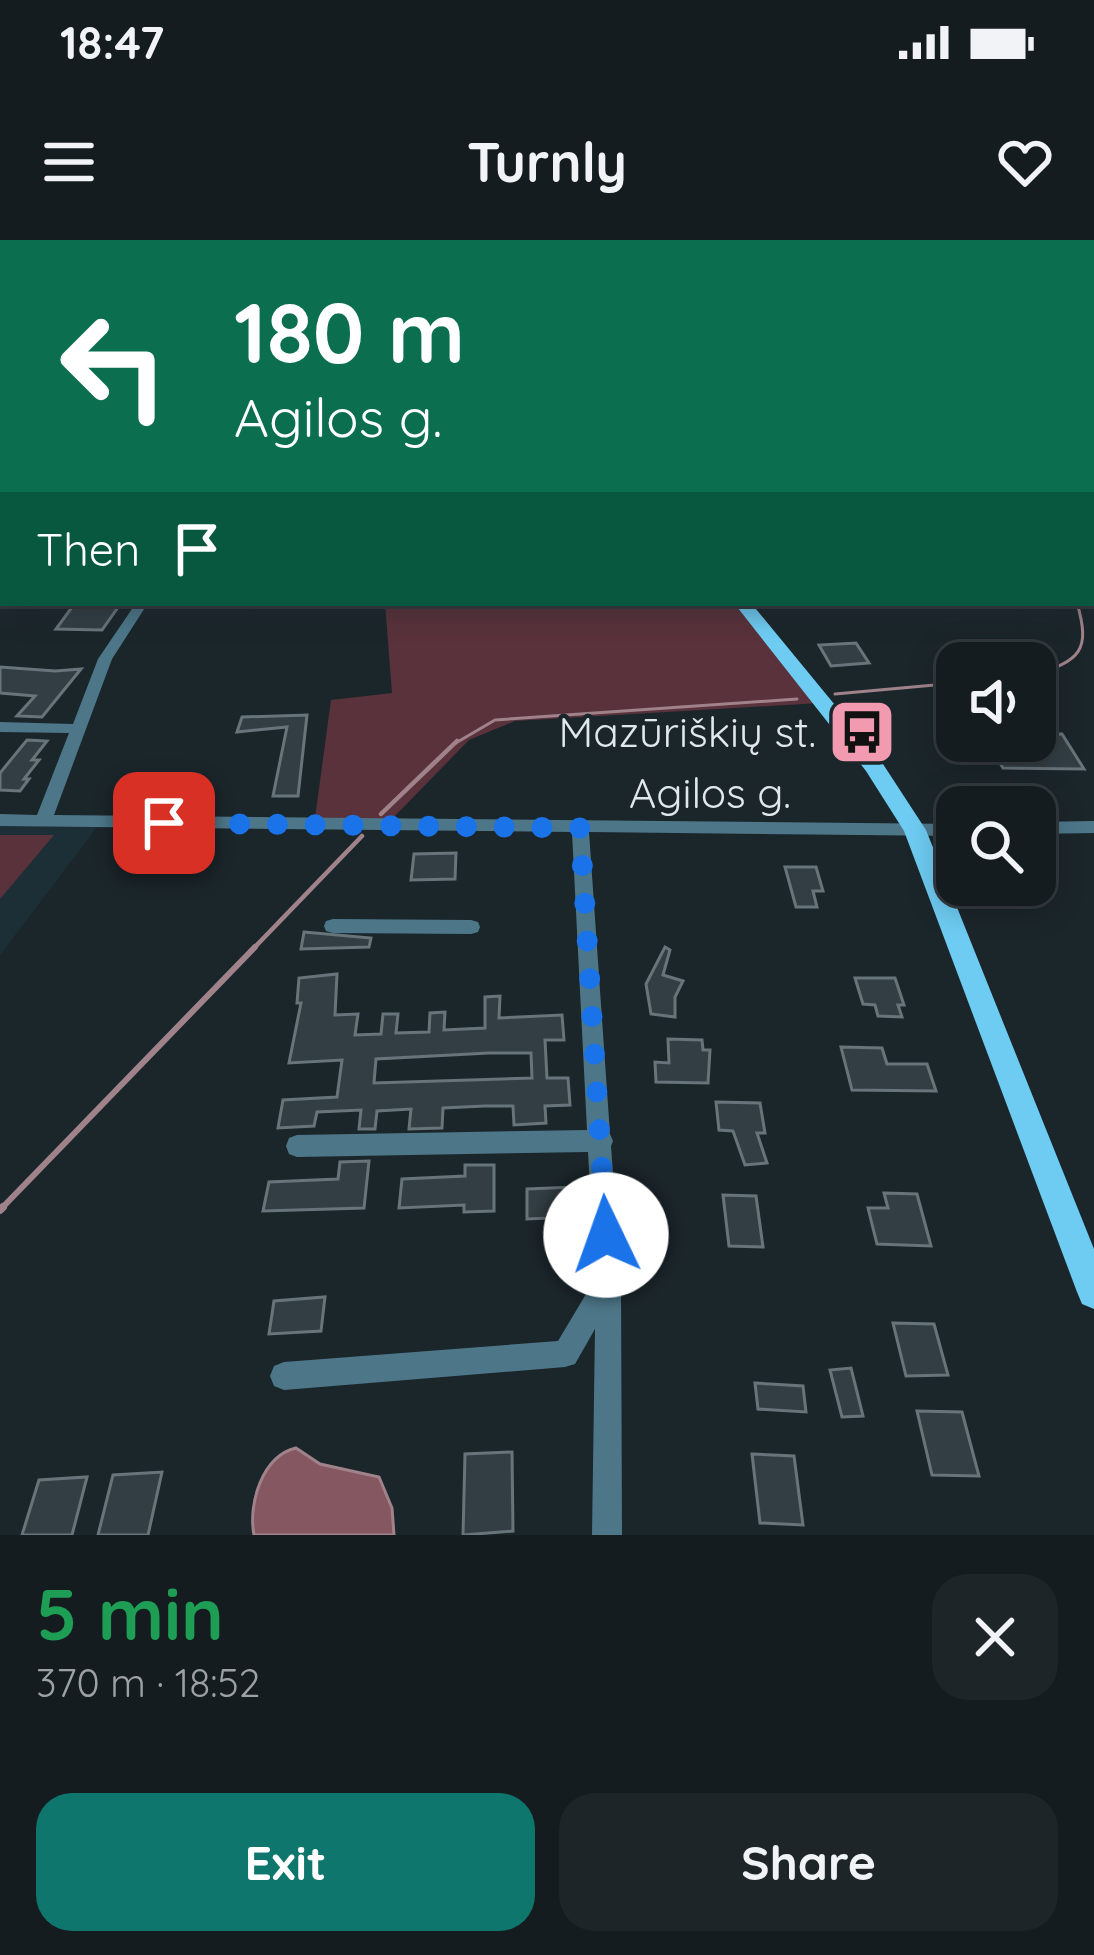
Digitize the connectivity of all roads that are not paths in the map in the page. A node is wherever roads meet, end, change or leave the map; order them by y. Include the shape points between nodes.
1 (140, 606) edge
2 (744, 606) edge
3 (0, 727) edge
4 (77, 729) junction
5 (0, 820) edge
6 (44, 821) junction
7 (1094, 827) edge
8 (580, 828) junction
9 (1056, 828) edge
10 (915, 830) junction
11 (936, 830) edge
12 (333, 926) dead end
13 (471, 927) dead end
14 (602, 1141) junction
15 (297, 1146) dead end
16 (608, 1282) junction
17 (1094, 1292) edge
18 (284, 1376) dead end
19 (608, 1535) edge

1 - 4 street via 105,659
2 - 10 main road via 874,766
3 - 4 street
4 - 6 street
5 - 6 street, Agilos g.
6 - 8 street, Agilos g.
7 - 9 street
8 - 10 street, Agilos g.
8 - 14 street
10 - 11 street, Agilos g.
10 - 17 main road
12 - 13 street
14 - 15 street
14 - 16 street
16 - 18 street via 565,1354
16 - 19 street

